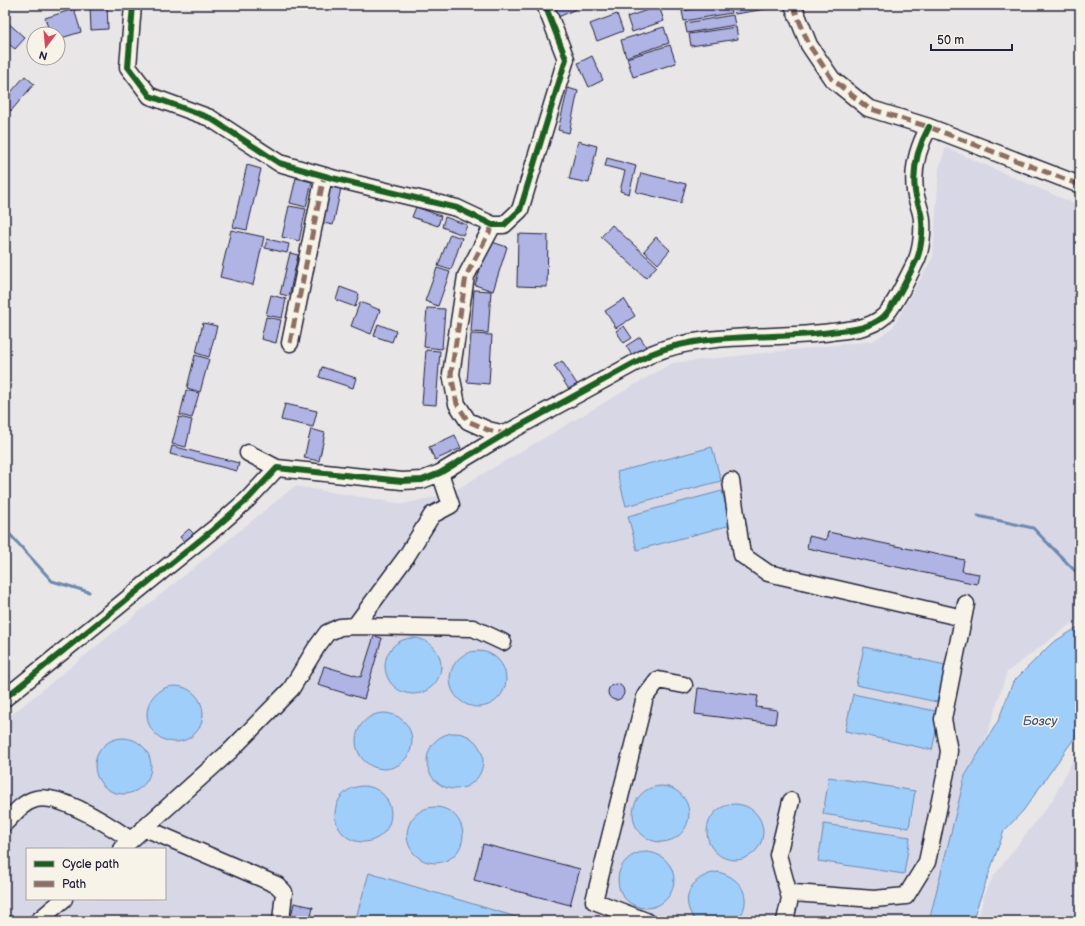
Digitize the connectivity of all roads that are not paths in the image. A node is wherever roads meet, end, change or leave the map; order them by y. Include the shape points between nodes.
1 (133, 5) edge
2 (545, 5) edge
3 (793, 5) edge
4 (929, 127) junction
5 (324, 176) junction
6 (1080, 185) edge
7 (493, 225) junction
8 (290, 343) dead end
9 (505, 434) junction
10 (248, 453) dead end
11 (277, 468) junction
12 (440, 473) junction
13 (731, 480) dead end
14 (355, 626) junction
15 (503, 642) dead end
16 (684, 685) dead end
17 (5, 698) edge
18 (791, 801) dead end
19 (5, 823) edge
20 (145, 828) junction
21 (126, 845) edge
22 (790, 898) junction
23 (63, 900) edge
24 (38, 921) edge
25 (281, 921) edge
26 (646, 921) edge
27 (784, 921) edge

1 - 5 street via 128,67 150,96 210,118 279,163
2 - 7 street via 566,59 520,210 504,225
3 - 4 street via 810,46 832,79 868,108
4 - 6 street
4 - 9 street via 916,157 914,191 922,220 918,258 884,316 873,323 851,330 708,341 666,348
5 - 7 street via 457,208
5 - 8 street
7 - 9 street via 466,276 452,374 457,404 468,421
9 - 12 street
10 - 11 street
11 - 12 street via 413,482
11 - 17 street via 248,499 215,528
12 - 14 street via 451,505 432,514 406,557
13 - 22 street via 742,555 768,573 965,611 944,719 949,751 946,772 927,862 906,896 874,898 794,893
14 - 15 street via 473,628
14 - 20 street via 340,627 327,633 291,689 230,751
16 - 26 street via 658,680 645,697 594,901
18 - 22 street via 778,856
19 - 21 street via 22,806 36,799 47,798 67,804 113,827
20 - 21 street
20 - 25 street via 277,885 284,892
22 - 27 street
23 - 24 street

